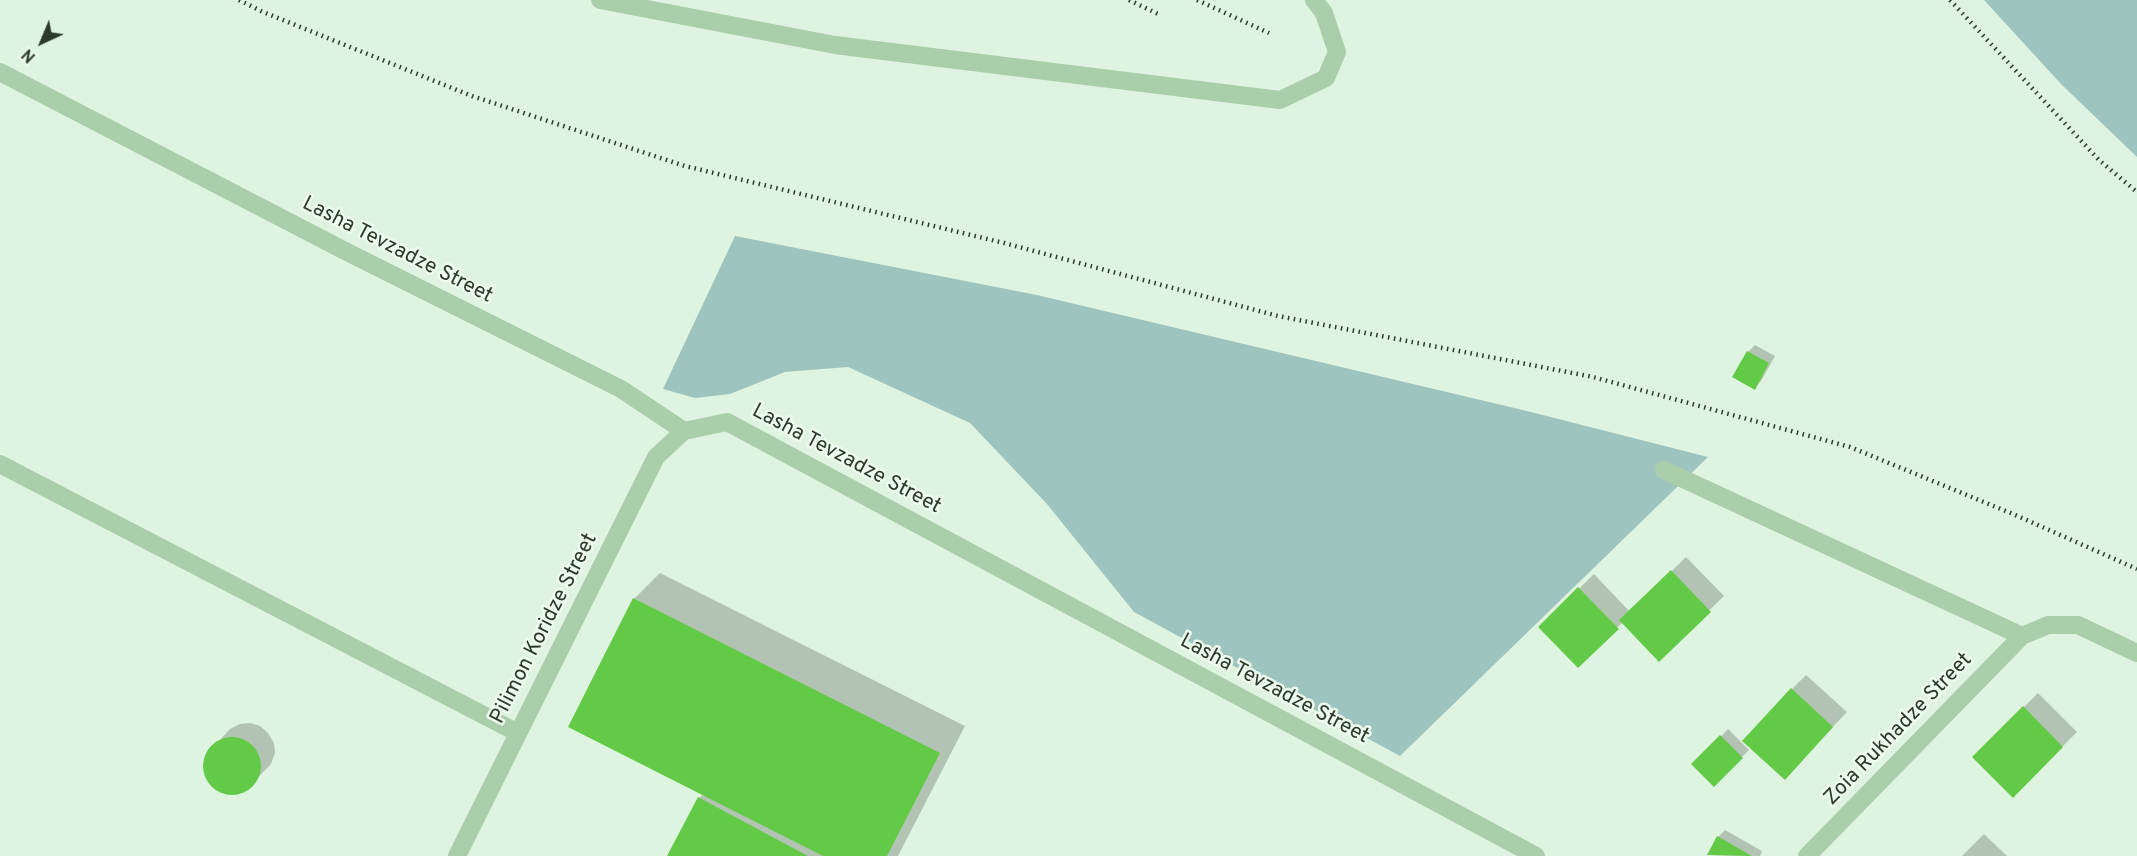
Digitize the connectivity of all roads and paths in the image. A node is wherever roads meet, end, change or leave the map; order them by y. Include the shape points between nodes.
1 (600, 0) edge
2 (1314, 0) edge
3 (0, 72) edge
4 (684, 431) junction
5 (0, 464) edge
6 (1664, 470) dead end
7 (2022, 636) junction
8 (2137, 653) edge
9 (518, 733) junction
10 (457, 856) edge
11 (1536, 856) edge
12 (1807, 856) edge

1 - 2 street via 835,45 1280,100 1326,78 1337,52 1324,13
3 - 4 street, Lasha Tevzadze Street via 621,389
4 - 9 street, Pilimon Koridze Street via 656,457
4 - 11 street, Lasha Tevzadze Street via 727,422
5 - 9 street
6 - 7 street
7 - 8 street via 2048,625 2078,625
7 - 12 street, Zoia Rukhadze Street
9 - 10 street, Pilimon Koridze Street

